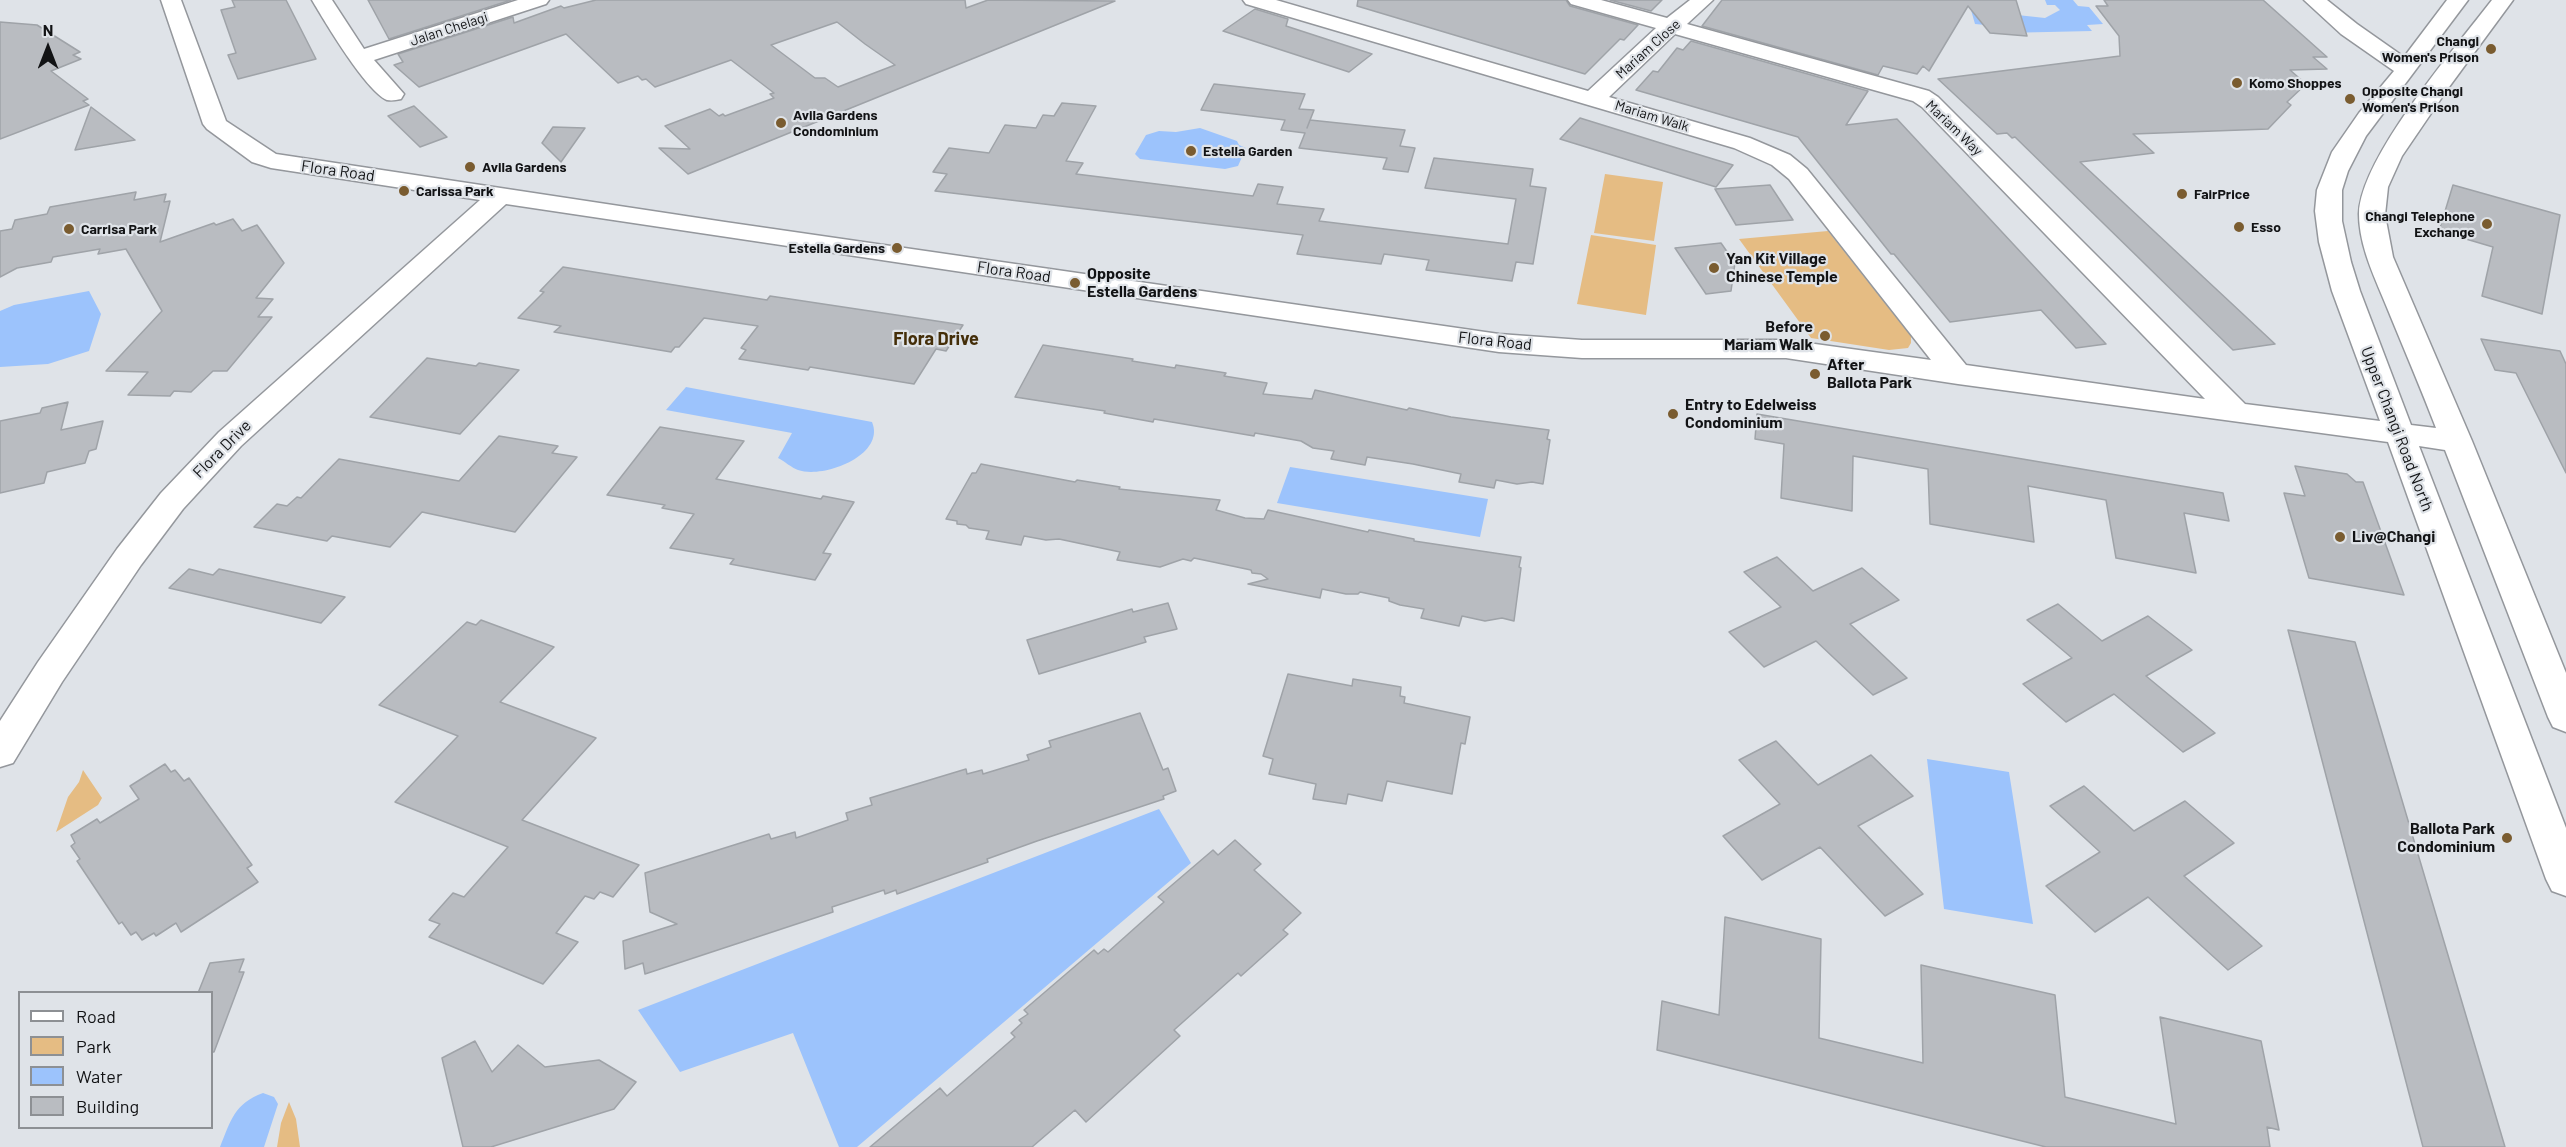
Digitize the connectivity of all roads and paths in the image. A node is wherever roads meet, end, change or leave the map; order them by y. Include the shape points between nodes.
1 (171, 0) edge
2 (322, 0) edge
3 (538, 0) edge
4 (1253, 0) edge
5 (1578, 0) edge
6 (1703, 0) edge
7 (2314, 0) edge
8 (2458, 0) edge
9 (2503, 0) edge
10 (1671, 26) junction
11 (360, 58) junction
12 (2406, 69) junction
13 (393, 94) dead end
14 (1593, 99) junction
15 (501, 195) junction
16 (1958, 375) junction
17 (2236, 413) junction
18 (2397, 433) junction
19 (2457, 441) junction
20 (2566, 717) edge
21 (0, 752) edge
22 (2566, 879) edge

1 - 15 street, Flora Road via 215,124 261,157
2 - 11 street
3 - 11 street, Jalan Chelagi
4 - 14 street, Mariam Walk
5 - 10 street, Mariam Way
6 - 10 street, Mariam Close
7 - 12 street
8 - 12 street, Upper Changi Road North
9 - 19 street via 2390,156 2376,187 2372,215 2380,257
10 - 14 street, Mariam Close
10 - 17 street, Mariam Way via 1909,91 1930,102
11 - 13 street
12 - 18 street, Upper Changi Road North via 2357,129 2339,163 2328,211 2346,291
14 - 16 street, Mariam Walk via 1742,143 1781,160 1798,174
15 - 16 street, Flora Road via 1499,343 1582,349 1786,349
15 - 21 street, Flora Drive via 230,439 172,501 129,557
16 - 17 street
17 - 18 street
18 - 19 street
18 - 22 street, Upper Changi Road North
19 - 20 street

